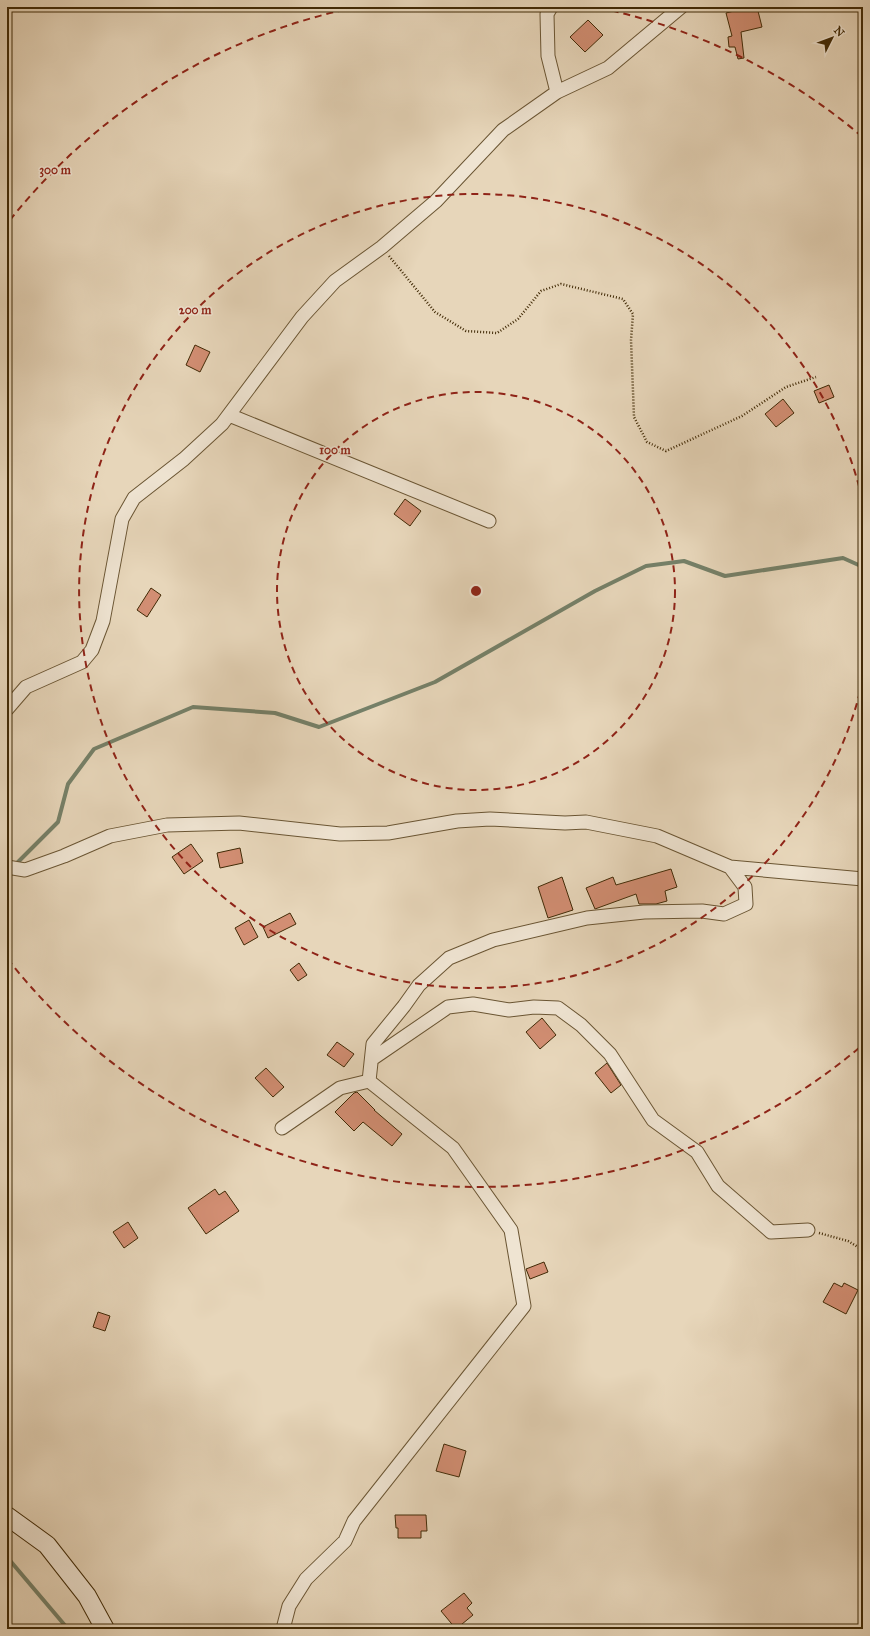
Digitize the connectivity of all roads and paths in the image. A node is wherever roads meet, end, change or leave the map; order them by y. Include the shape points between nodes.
1 (551, 7) edge
2 (681, 7) edge
3 (557, 92) junction
4 (382, 247) junction
5 (816, 377) dead end
6 (229, 415) junction
7 (489, 521) dead end
8 (7, 709) edge
9 (7, 867) edge
10 (730, 867) junction
11 (863, 879) edge
12 (372, 1059) junction
13 (369, 1082) junction
14 (282, 1128) dead end
15 (808, 1230) joint
16 (863, 1250) edge
17 (7, 1516) edge
18 (105, 1629) edge
19 (283, 1629) edge

1 - 3 street via 547,14 548,56
2 - 3 street via 608,68
3 - 4 street via 503,130 436,201
4 - 5 path via 435,312 466,331 497,333 518,319 541,292 561,284 623,299 633,314 634,417 647,442 666,451 742,416 786,387
4 - 6 street via 335,281 302,317
6 - 7 street
6 - 8 street via 184,459 131,503 122,519 103,621 92,650 82,662 26,687
9 - 10 street via 25,870 110,836 167,825 239,823 340,834 388,833 457,821 490,819 586,822 649,834
10 - 11 street
10 - 12 street via 745,887 746,904 724,914 702,911 644,912 587,918 493,940 449,958 419,986 373,1044
12 - 13 street
12 - 15 street via 448,1008 473,1004 509,1010 558,1008 581,1025 610,1054 653,1120 697,1152 718,1186 771,1232
13 - 14 street via 340,1088
13 - 19 street via 453,1148 511,1230 524,1306 354,1521 346,1541 306,1579 289,1606
15 - 16 path via 848,1241
17 - 18 main road via 47,1545 87,1596

